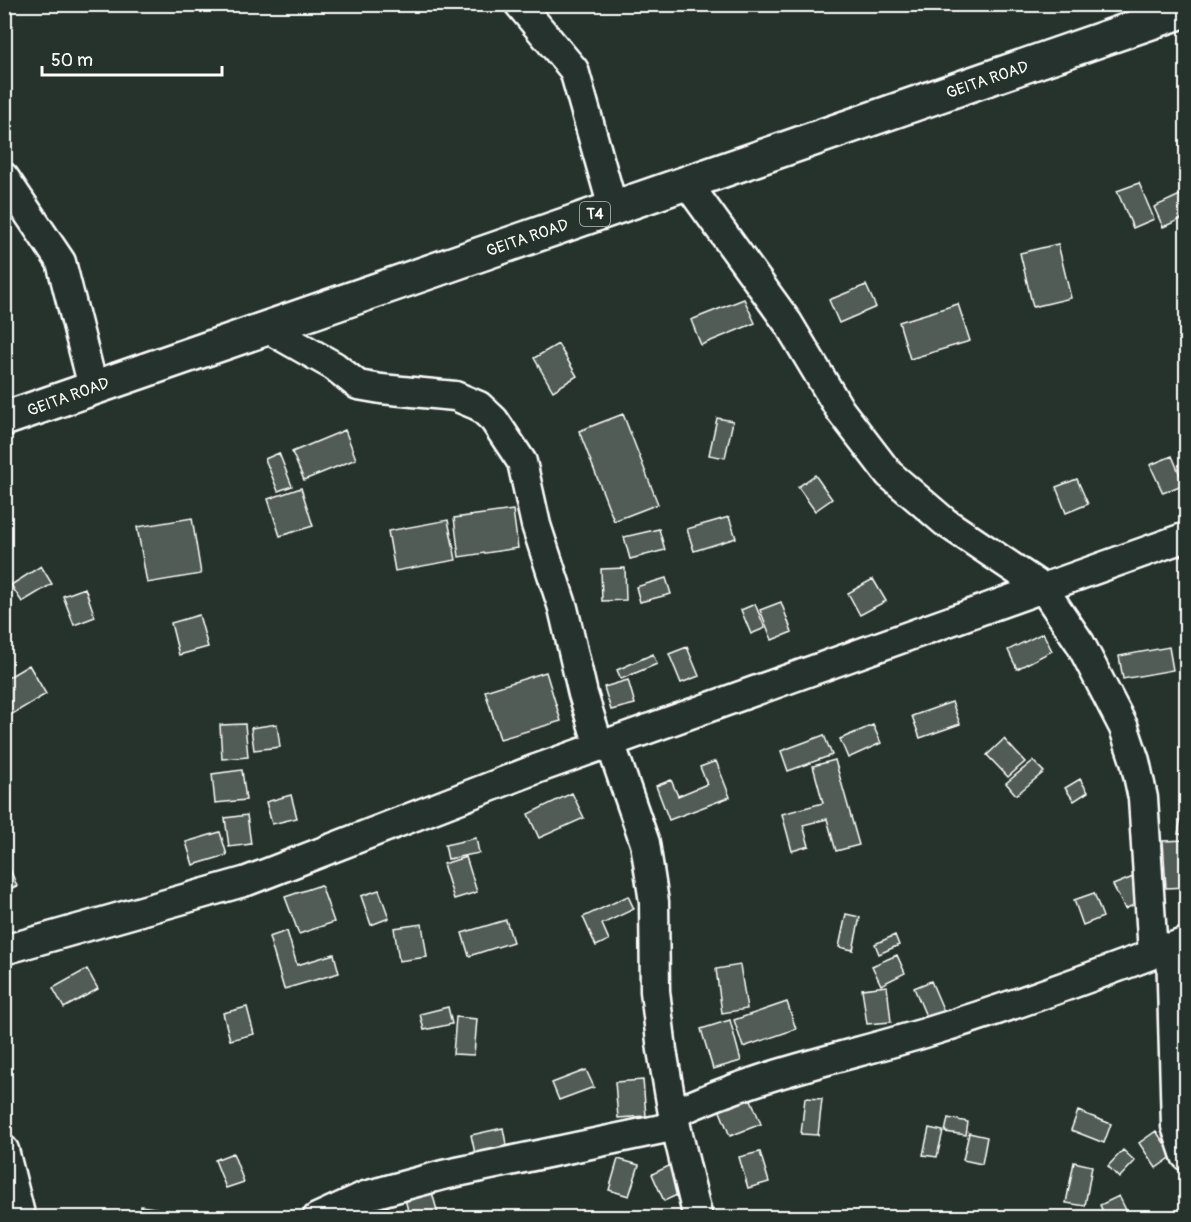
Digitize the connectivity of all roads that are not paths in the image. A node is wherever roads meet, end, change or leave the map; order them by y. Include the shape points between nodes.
1 (519, 4) edge
2 (1186, 10) edge
3 (4, 177) edge
4 (687, 183) junction
5 (613, 208) junction
6 (264, 327) junction
7 (93, 387) junction
8 (4, 419) edge
9 (1186, 537) edge
10 (1044, 588) junction
11 (604, 744) junction
12 (1170, 948) edge
13 (4, 950) edge
14 (674, 1120) junction
15 (4, 1149) edge
16 (1186, 1156) edge
17 (21, 1218) edge
18 (317, 1218) edge
19 (698, 1218) edge

1 - 5 street via 574,70
2 - 4 highway, GEITA ROAD / T4
3 - 7 street via 61,262
4 - 5 highway, GEITA ROAD / T4
4 - 10 street via 788,323 840,410 889,474 945,522
5 - 6 highway, GEITA ROAD / T4
6 - 7 highway, GEITA ROAD / T4
6 - 11 street via 334,366 358,385 455,396 479,406 494,420 522,462 583,694
7 - 8 highway, GEITA ROAD / T4
9 - 10 street
10 - 11 street
10 - 12 street via 1080,642 1124,728 1143,798
11 - 13 street via 247,881
11 - 14 street via 645,843 654,902 655,991
12 - 14 street via 929,1031 791,1069 708,1098
12 - 16 street via 1176,1126
14 - 18 street via 365,1196
14 - 19 street
15 - 17 street

